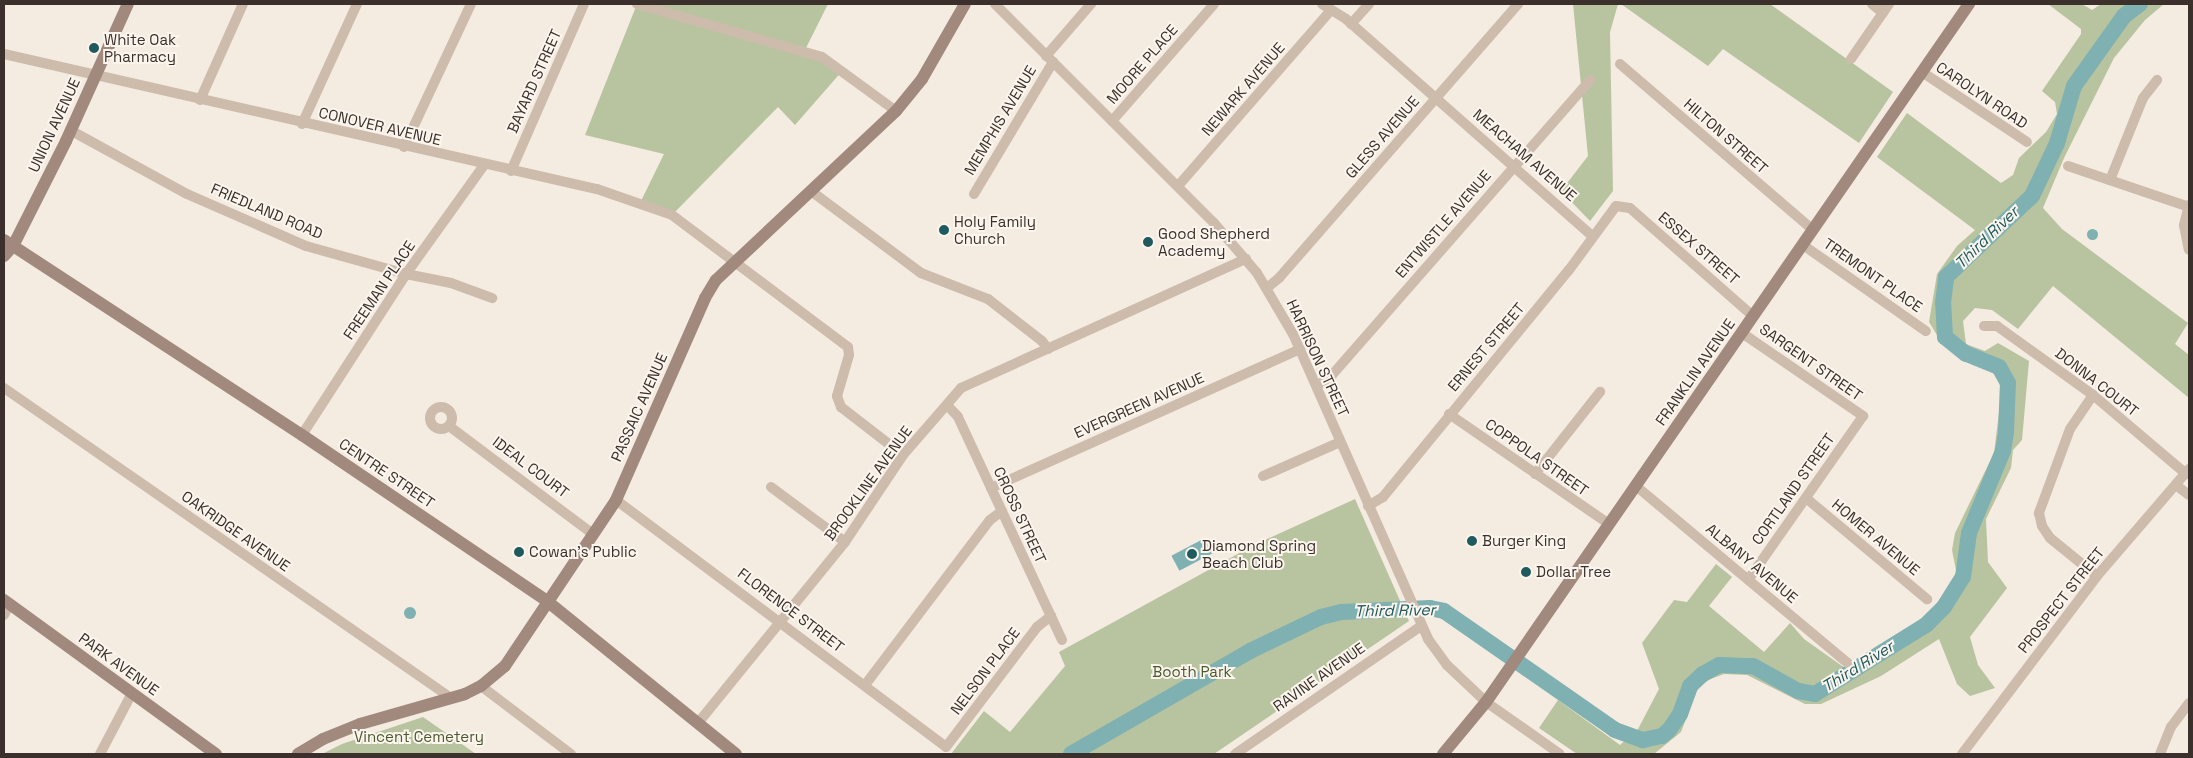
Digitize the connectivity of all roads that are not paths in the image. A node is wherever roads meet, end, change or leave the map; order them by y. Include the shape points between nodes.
1 (128, 4) edge
2 (243, 4) edge
3 (357, 4) edge
4 (471, 4) edge
5 (584, 4) edge
6 (637, 4) edge
7 (965, 4) edge
8 (996, 4) edge
9 (1091, 4) edge
10 (1214, 4) edge
11 (1370, 4) edge
12 (1518, 4) edge
13 (1872, 4) edge
14 (1969, 4) edge
15 (1326, 7) edge
16 (1886, 8) edge
17 (1351, 24) junction
18 (4, 54) edge
19 (1049, 59) junction
20 (1852, 59) dead end
21 (1620, 64) dead end
22 (1922, 72) junction
23 (94, 75) junction
24 (1590, 80) dead end
25 (2157, 80) dead end
26 (1436, 98) junction
27 (200, 100) junction
28 (896, 111) junction
29 (1112, 121) junction
30 (302, 124) junction
31 (70, 130) junction
32 (2027, 142) dead end
33 (404, 147) junction
34 (484, 165) junction
35 (1513, 166) junction
36 (2068, 166) dead end
37 (511, 171) junction
38 (2110, 180) junction
39 (1178, 186) junction
40 (811, 191) junction
41 (974, 194) dead end
42 (1623, 205) joint
43 (2189, 206) edge
44 (1813, 230) junction
45 (1593, 237) junction
46 (8, 243) edge
47 (1803, 245) junction
48 (2189, 250) edge
49 (4, 256) edge
50 (1246, 259) junction
51 (734, 262) junction
52 (406, 274) junction
53 (1267, 288) junction
54 (492, 298) dead end
55 (1754, 316) junction
56 (1984, 326) dead end
57 (1926, 331) dead end
58 (1742, 333) junction
59 (1048, 349) junction
60 (1300, 349) junction
61 (1317, 386) junction
62 (4, 388) edge
63 (1600, 392) dead end
64 (2093, 396) junction
65 (947, 405) junction
66 (1449, 414) junction
67 (1863, 416) joint
68 (449, 426) dead end
69 (302, 435) junction
70 (1340, 442) junction
71 (903, 456) junction
72 (2187, 471) edge
73 (1535, 474) junction
74 (1263, 476) dead end
75 (2176, 485) junction
76 (1636, 486) junction
77 (771, 487) dead end
78 (991, 488) junction
79 (2189, 495) edge
80 (1806, 498) junction
81 (616, 500) junction
82 (1368, 506) junction
83 (1002, 511) junction
84 (1609, 524) junction
85 (593, 534) junction
86 (845, 542) junction
87 (2097, 576) junction
88 (1748, 580) junction
89 (1927, 599) dead end
90 (547, 601) junction
91 (6, 607) edge
92 (1051, 616) junction
93 (781, 622) junction
94 (1420, 624) junction
95 (1062, 640) dead end
96 (1848, 664) dead end
97 (865, 685) junction
98 (481, 686) junction
99 (132, 693) junction
100 (451, 698) junction
101 (1486, 702) junction
102 (2189, 703) edge
103 (698, 723) junction
104 (946, 747) joint
105 (100, 754) edge
106 (216, 754) edge
107 (298, 754) edge
108 (571, 754) edge
109 (736, 754) edge
110 (1235, 754) edge
111 (1443, 754) edge
112 (1560, 754) edge
113 (1962, 754) edge
114 (2160, 754) edge

1 - 23 street, UNION AVENUE
2 - 27 street
3 - 30 street
4 - 33 street
5 - 37 street, BAYARD STREET
6 - 28 street via 822,57
7 - 28 street, PASSAIC AVENUE via 922,79
8 - 19 street, HARRISON STREET
9 - 19 street, MEMPHIS AVENUE
10 - 29 street, MOORE PLACE
11 - 17 street
12 - 26 street, GLESS AVENUE
13 - 16 street
14 - 22 street, FRANKLIN AVENUE
15 - 17 street, MEACHAM AVENUE
15 - 39 street, NEWARK AVENUE
16 - 20 street
17 - 26 street, MEACHAM AVENUE
18 - 23 street, CONOVER AVENUE
19 - 29 street, HARRISON STREET
19 - 41 street, MEMPHIS AVENUE
21 - 44 street, HILTON STREET
22 - 32 street, CAROLYN ROAD
22 - 44 street, FRANKLIN AVENUE
23 - 27 street, CONOVER AVENUE
23 - 31 street, UNION AVENUE
24 - 35 street, ENTWISTLE AVENUE
25 - 38 street via 2143,98
26 - 35 street, MEACHAM AVENUE
26 - 53 street, GLESS AVENUE
27 - 30 street, CONOVER AVENUE
28 - 40 street, PASSAIC AVENUE
29 - 39 street, HARRISON STREET
30 - 33 street, CONOVER AVENUE
31 - 46 street, UNION AVENUE
31 - 52 street, FRIEDLAND ROAD via 187,194 306,246
33 - 34 street, CONOVER AVENUE
34 - 37 street, CONOVER AVENUE
34 - 52 street, FREEMAN PLACE
35 - 45 street, MEACHAM AVENUE
35 - 61 street, ENTWISTLE AVENUE via 1332,375
36 - 38 street
37 - 51 street, CONOVER AVENUE via 597,189 672,215
38 - 43 street
39 - 50 street, HARRISON STREET
40 - 51 street, PASSAIC AVENUE
40 - 59 street via 922,273 988,299
42 - 45 street, ERNEST STREET via 1616,206
42 - 55 street, ESSEX STREET
43 - 48 street via 2184,225
44 - 47 street, FRANKLIN AVENUE
45 - 66 street, ERNEST STREET
46 - 49 street, UNION AVENUE
46 - 69 street, CENTRE STREET
47 - 55 street, FRANKLIN AVENUE
47 - 57 street, TREMONT PLACE
50 - 53 street, HARRISON STREET
50 - 59 street, BROOKLINE AVENUE
51 - 71 street, CONOVER AVENUE via 848,346 849,355 837,396 841,408
51 - 81 street, PASSAIC AVENUE via 716,280 705,298
52 - 54 street, FRIEDLAND ROAD via 451,283
52 - 69 street, FREEMAN PLACE
53 - 60 street, HARRISON STREET
55 - 58 street, FRANKLIN AVENUE
56 - 64 street, DONNA COURT via 1997,326
58 - 67 street, SARGENT STREET
58 - 76 street, FRANKLIN AVENUE
59 - 65 street, BROOKLINE AVENUE via 966,385
60 - 61 street, HARRISON STREET
60 - 78 street, EVERGREEN AVENUE
61 - 70 street, HARRISON STREET
62 - 100 street, OAKRIDGE AVENUE
63 - 73 street
64 - 72 street, DONNA COURT
64 - 87 street via 2070,429 2039,513 2050,538
65 - 71 street, BROOKLINE AVENUE
65 - 78 street, CROSS STREET via 958,417
66 - 73 street, COPPOLA STREET
66 - 82 street, ERNEST STREET via 1383,496
67 - 80 street, CORTLAND STREET
68 - 85 street, IDEAL COURT
69 - 90 street, CENTRE STREET
70 - 74 street
70 - 82 street, HARRISON STREET
71 - 86 street, BROOKLINE AVENUE
72 - 75 street, PROSPECT STREET
73 - 84 street, COPPOLA STREET
75 - 79 street
75 - 87 street, PROSPECT STREET
76 - 84 street, FRANKLIN AVENUE
76 - 88 street, ALBANY AVENUE
77 - 86 street
78 - 83 street, CROSS STREET
80 - 88 street, CORTLAND STREET
80 - 89 street, HOMER AVENUE
81 - 85 street, PASSAIC AVENUE
81 - 93 street, FLORENCE STREET
82 - 94 street, HARRISON STREET
83 - 92 street, CROSS STREET
83 - 97 street via 990,520
84 - 101 street, FRANKLIN AVENUE
85 - 90 street, PASSAIC AVENUE
86 - 93 street, BROOKLINE AVENUE
87 - 113 street, PROSPECT STREET
88 - 96 street, ALBANY AVENUE
90 - 98 street, PASSAIC AVENUE via 505,666
90 - 103 street, CENTRE STREET
91 - 99 street, PARK AVENUE
92 - 95 street, CROSS STREET
92 - 104 street, NELSON PLACE via 1037,628
93 - 97 street, FLORENCE STREET
93 - 103 street, BROOKLINE AVENUE
94 - 101 street, HARRISON STREET via 1447,665
94 - 110 street, RAVINE AVENUE
97 - 104 street, FLORENCE STREET
98 - 100 street, PASSAIC AVENUE
98 - 108 street
99 - 105 street
99 - 106 street, PARK AVENUE
100 - 107 street, PASSAIC AVENUE via 360,724 323,738
101 - 111 street, FRANKLIN AVENUE
101 - 112 street, HARRISON STREET
102 - 114 street via 2170,727
103 - 109 street, CENTRE STREET

